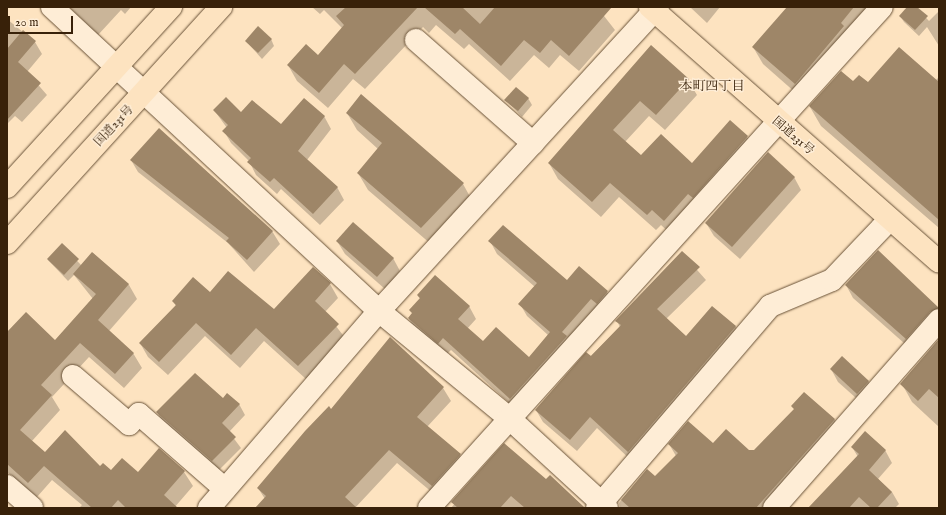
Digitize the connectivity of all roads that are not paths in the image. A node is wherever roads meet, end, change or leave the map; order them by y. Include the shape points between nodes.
1 (52, 7) edge
2 (171, 7) edge
3 (221, 7) edge
4 (882, 7) edge
5 (654, 8) edge
6 (416, 40) dead end
7 (118, 66) junction
8 (146, 91) junction
9 (778, 122) junction
10 (533, 143) junction
11 (7, 187) edge
12 (890, 219) junction
13 (7, 244) edge
14 (939, 262) edge
15 (379, 311) junction
16 (939, 320) edge
17 (73, 376) dead end
18 (510, 418) junction
19 (7, 486) edge
20 (225, 489) junction
21 (602, 506) edge
22 (32, 508) edge
23 (209, 508) edge
24 (429, 508) edge
25 (774, 508) edge

1 - 7 street
2 - 7 highway
3 - 8 highway, 国道231号
4 - 9 street
5 - 9 highway, 国道231号
5 - 10 street
6 - 10 street
7 - 8 street
7 - 11 highway
8 - 13 highway, 国道231号
8 - 15 street
9 - 12 highway, 国道231号
9 - 18 street
10 - 15 street
12 - 14 highway, 国道231号
12 - 21 street via 832,280 770,306
15 - 18 street
15 - 20 street
16 - 25 street
17 - 20 street via 129,424 139,414
18 - 21 street
18 - 24 street
19 - 22 street
20 - 23 street

